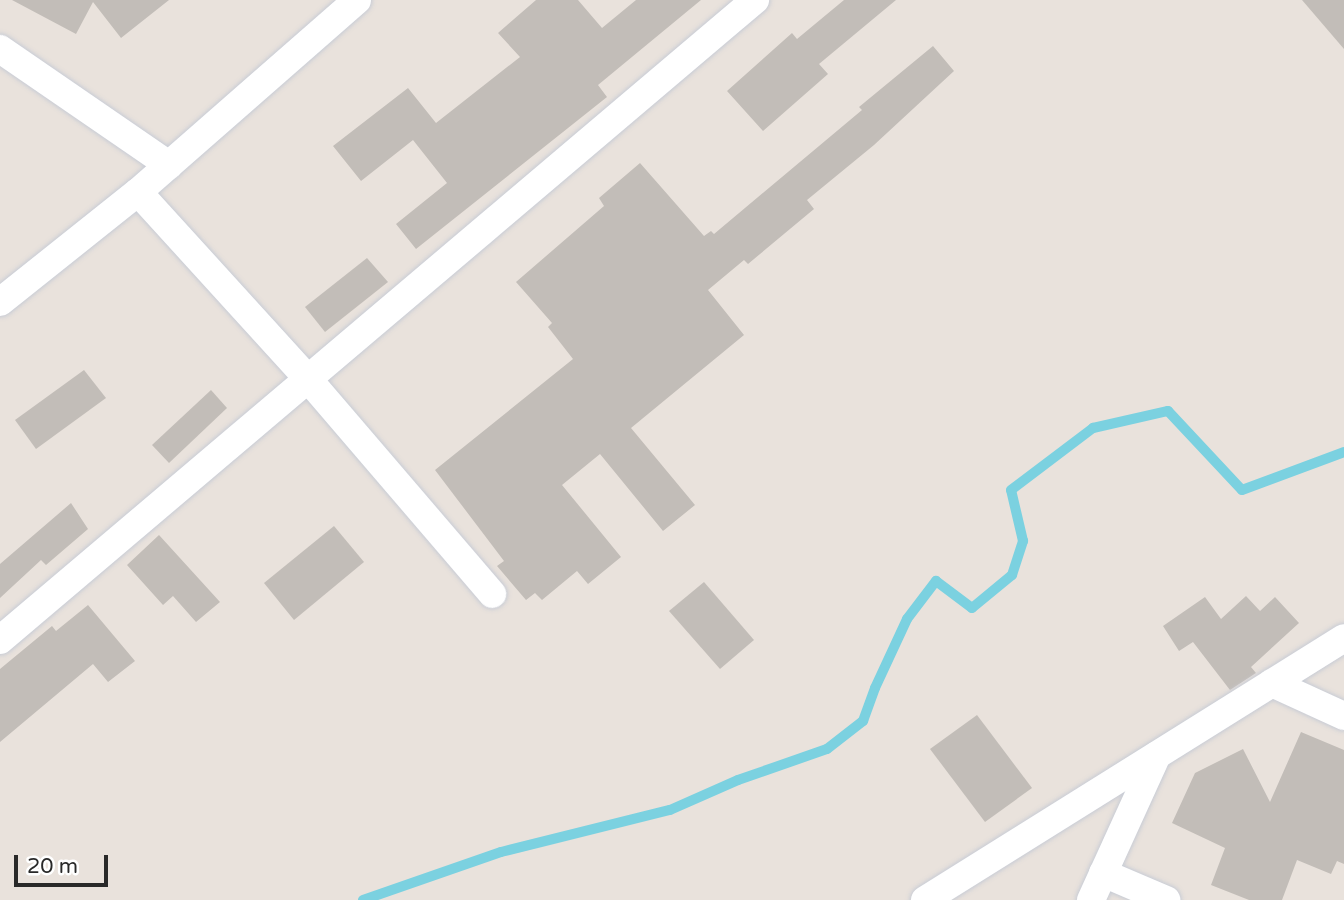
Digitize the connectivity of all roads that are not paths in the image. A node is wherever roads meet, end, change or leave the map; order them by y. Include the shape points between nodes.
1 (357, 0) edge
2 (755, 0) edge
3 (0, 49) edge
4 (169, 165) junction
5 (138, 192) junction
6 (0, 302) edge
7 (308, 379) junction
8 (492, 594) dead end
9 (1344, 638) edge
10 (0, 640) edge
11 (1272, 683) junction
12 (1344, 716) edge
13 (1157, 755) junction
14 (1103, 873) junction
15 (925, 900) edge
16 (1091, 900) edge
17 (1166, 900) edge

1 - 4 street
2 - 7 street
3 - 4 street
4 - 5 street
5 - 6 street
5 - 7 street
7 - 8 street
7 - 10 street
9 - 11 street
11 - 12 street
11 - 13 street
13 - 14 street
13 - 15 street
14 - 16 street
14 - 17 street

